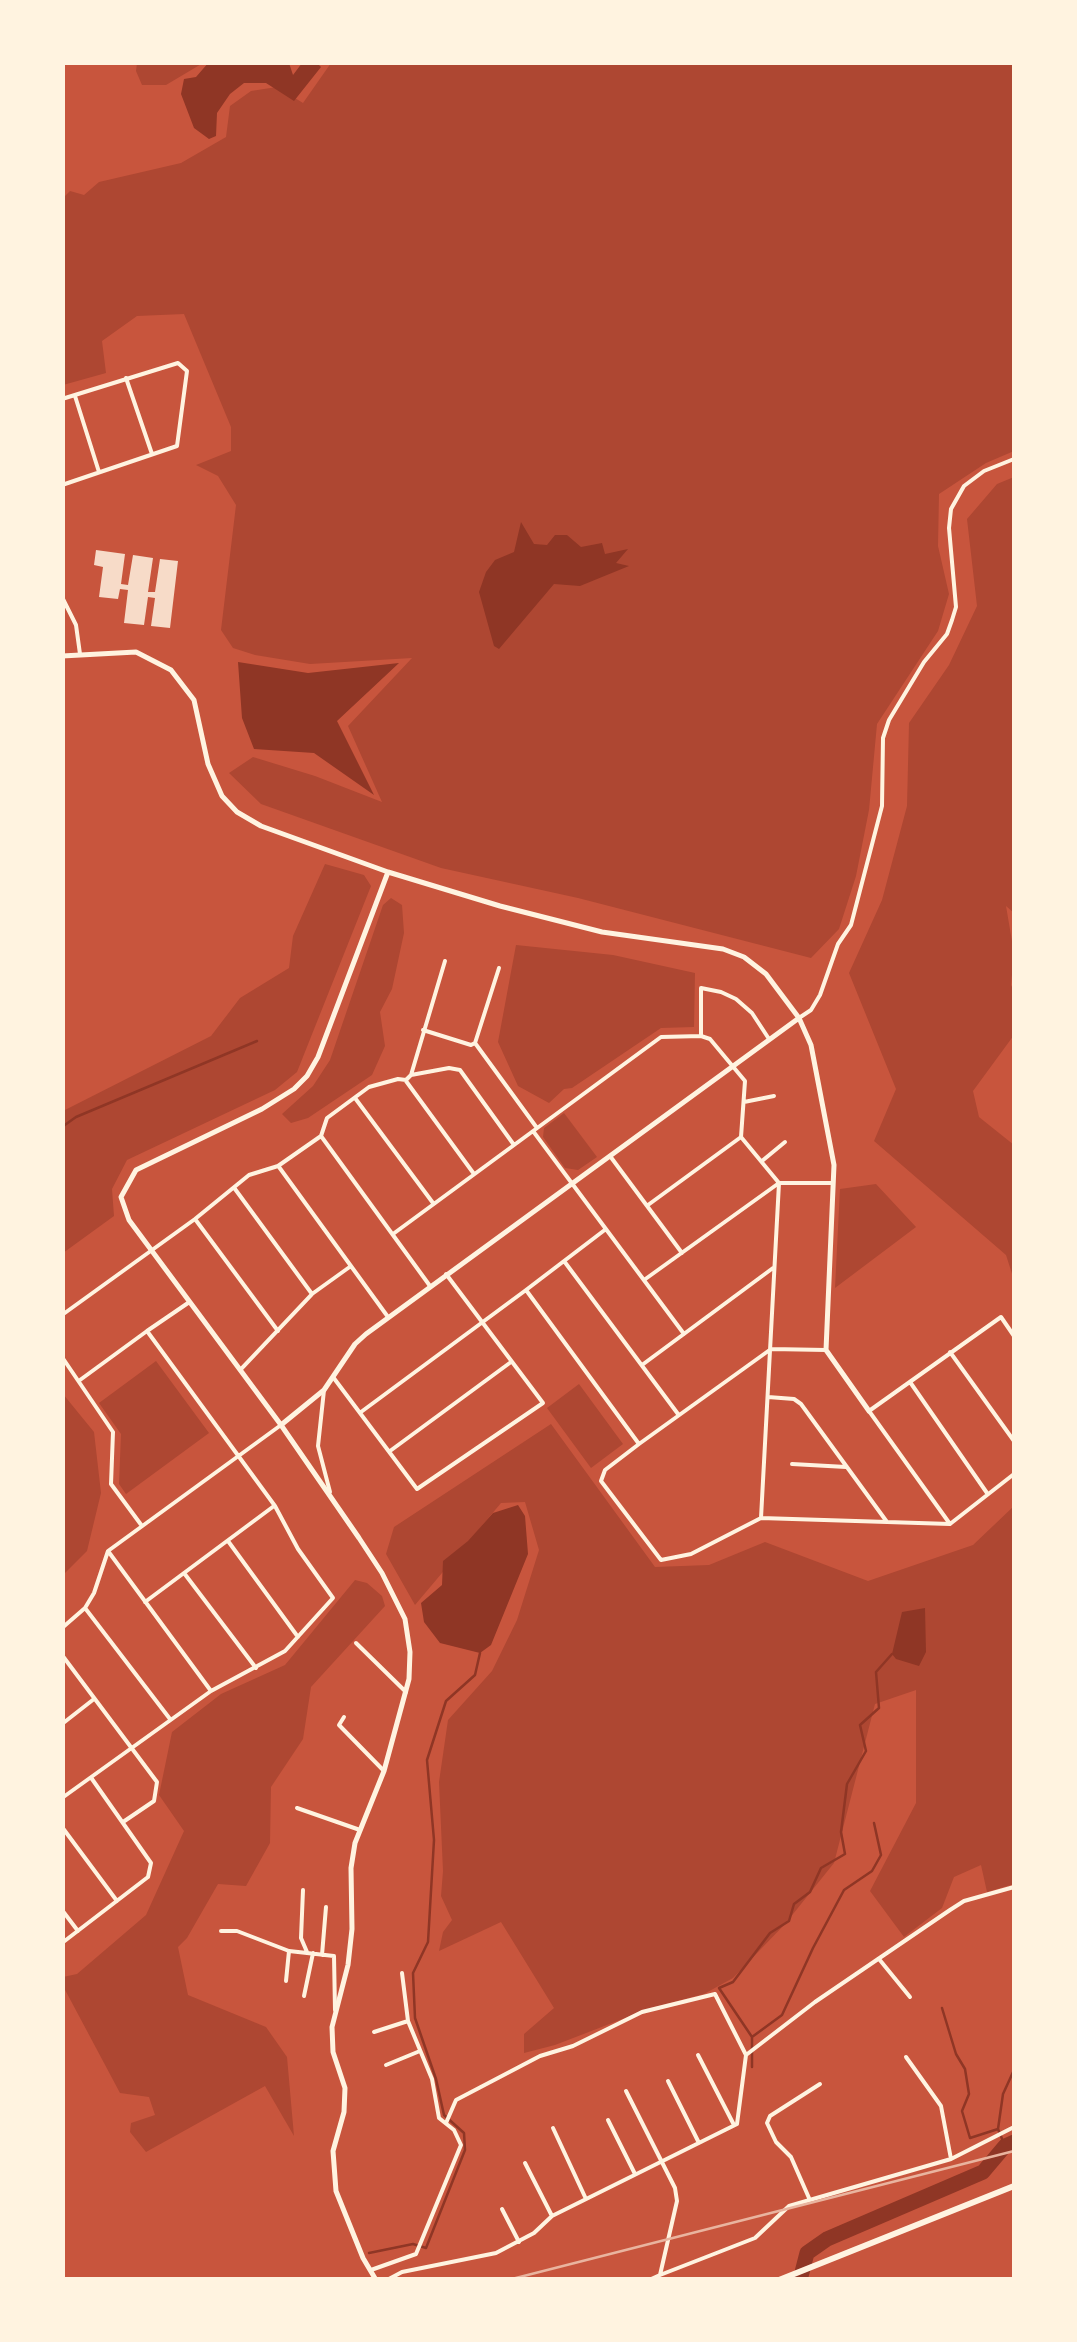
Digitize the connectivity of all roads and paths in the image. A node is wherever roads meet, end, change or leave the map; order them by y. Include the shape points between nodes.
1 (126, 378) junction
2 (75, 394) junction
3 (62, 399) edge
4 (152, 454) junction
5 (1014, 459) edge
6 (99, 472) junction
7 (62, 485) edge
8 (62, 520) edge
9 (62, 548) edge
10 (62, 597) edge
11 (80, 654) junction
12 (62, 656) edge
13 (388, 872) junction
14 (445, 960) dead end
15 (499, 968) dead end
16 (799, 1018) junction
17 (423, 1030) junction
18 (701, 1036) junction
19 (770, 1039) junction
20 (475, 1043) junction
21 (732, 1066) junction
22 (411, 1075) junction
23 (406, 1080) junction
24 (774, 1096) dead end
25 (355, 1098) junction
26 (744, 1102) junction
27 (535, 1129) junction
28 (321, 1136) junction
29 (741, 1136) junction
30 (785, 1142) dead end
31 (514, 1145) junction
32 (609, 1155) junction
33 (761, 1162) junction
34 (278, 1166) junction
35 (474, 1174) junction
36 (572, 1183) junction
37 (780, 1183) junction
38 (835, 1183) junction
39 (234, 1188) junction
40 (434, 1203) junction
41 (648, 1205) junction
42 (195, 1219) junction
43 (606, 1230) junction
44 (393, 1234) junction
45 (152, 1250) junction
46 (682, 1253) junction
47 (564, 1261) junction
48 (351, 1266) junction
49 (773, 1268) junction
50 (446, 1274) junction
51 (644, 1280) junction
52 (430, 1286) junction
53 (526, 1290) junction
54 (312, 1294) junction
55 (190, 1302) junction
56 (62, 1315) edge
57 (388, 1317) junction
58 (483, 1322) junction
59 (146, 1332) junction
60 (278, 1332) junction
61 (684, 1334) junction
62 (1014, 1336) edge
63 (771, 1349) junction
64 (826, 1350) junction
65 (950, 1352) junction
66 (62, 1357) edge
67 (512, 1362) junction
68 (642, 1365) junction
69 (240, 1370) junction
70 (334, 1376) junction
71 (80, 1380) junction
72 (910, 1382) junction
73 (324, 1390) junction
74 (768, 1397) junction
75 (868, 1411) junction
76 (362, 1412) junction
77 (679, 1416) junction
78 (282, 1425) junction
79 (1014, 1441) edge
80 (639, 1444) junction
81 (390, 1450) junction
82 (239, 1455) junction
83 (792, 1464) dead end
84 (846, 1468) junction
85 (1014, 1474) edge
86 (988, 1495) junction
87 (332, 1496) junction
88 (275, 1506) junction
89 (761, 1518) junction
90 (888, 1522) junction
91 (950, 1524) junction
92 (142, 1526) junction
93 (228, 1541) junction
94 (108, 1551) junction
95 (184, 1573) junction
96 (145, 1602) junction
97 (85, 1608) junction
98 (62, 1628) edge
99 (298, 1637) junction
100 (356, 1643) dead end
101 (62, 1654) edge
102 (256, 1668) junction
103 (211, 1691) junction
104 (406, 1692) junction
105 (94, 1699) junction
106 (344, 1717) dead end
107 (170, 1719) junction
108 (62, 1724) edge
109 (130, 1747) junction
110 (384, 1771) junction
111 (90, 1777) junction
112 (62, 1798) edge
113 (297, 1808) dead end
114 (123, 1822) junction
115 (62, 1827) edge
116 (360, 1830) junction
117 (1014, 1887) edge
118 (302, 1890) dead end
119 (117, 1901) junction
120 (326, 1908) dead end
121 (62, 1910) edge
122 (78, 1931) junction
123 (221, 1931) dead end
124 (62, 1943) edge
125 (289, 1951) junction
126 (310, 1952) junction
127 (322, 1954) junction
128 (879, 1959) junction
129 (402, 1973) dead end
130 (286, 1981) dead end
131 (304, 1996) dead end
132 (910, 1997) dead end
133 (336, 2012) junction
134 (408, 2021) junction
135 (374, 2032) dead end
136 (420, 2051) junction
137 (698, 2055) dead end
138 (746, 2055) junction
139 (906, 2057) dead end
140 (386, 2064) dead end
141 (668, 2082) dead end
142 (820, 2084) dead end
143 (626, 2092) dead end
144 (608, 2120) dead end
145 (446, 2123) junction
146 (734, 2126) junction
147 (1014, 2127) edge
148 (553, 2128) dead end
149 (699, 2143) junction
150 (951, 2159) junction
151 (661, 2162) junction
152 (525, 2163) dead end
153 (635, 2174) junction
154 (1014, 2186) edge
155 (809, 2198) junction
156 (586, 2199) junction
157 (502, 2209) dead end
158 (552, 2216) junction
159 (519, 2242) junction
160 (371, 2270) junction
161 (660, 2275) junction
162 (783, 2278) edge
163 (376, 2280) edge
164 (386, 2280) edge
165 (649, 2280) edge

1 - 2 street
1 - 4 street
1 - 4 street via 178,362 187,372 177,446
2 - 3 street
2 - 6 street
4 - 6 street
5 - 16 street via 964,486 952,509 956,607 946,634 889,720 882,806 850,925 820,995
6 - 7 street
8 - 9 street
10 - 11 street
11 - 12 street
11 - 13 street via 136,652 171,670 194,700 208,764 222,796 238,812
13 - 16 street via 602,932 723,949 766,974
13 - 45 street via 307,1076 262,1110 130,1176 123,1208
14 - 17 street
15 - 20 street
16 - 19 street
16 - 38 street via 811,1046
17 - 20 street
17 - 22 street
18 - 19 street via 700,988 736,1000
18 - 21 street
18 - 27 street via 661,1037
19 - 21 street
20 - 27 street
21 - 26 street via 744,1081
21 - 32 street
22 - 23 street
22 - 31 street via 460,1070
23 - 25 street via 369,1087
23 - 35 street
24 - 26 street
25 - 28 street via 327,1118
25 - 40 street
26 - 29 street
27 - 31 street
27 - 36 street
28 - 34 street
28 - 44 street
29 - 33 street
29 - 41 street
30 - 33 street
31 - 35 street
32 - 36 street
32 - 41 street
33 - 37 street
34 - 39 street
34 - 48 street
35 - 40 street
36 - 43 street
36 - 50 street
37 - 38 street
37 - 46 street
37 - 49 street
38 - 64 street
39 - 42 street
39 - 54 street
40 - 44 street
41 - 46 street
42 - 45 street
42 - 60 street
43 - 47 street
43 - 51 street
44 - 52 street
45 - 55 street
45 - 56 street
46 - 51 street
47 - 53 street
47 - 68 street
48 - 54 street
48 - 57 street
49 - 61 street
49 - 63 street
50 - 52 street
50 - 58 street
51 - 61 street
52 - 57 street
53 - 58 street
53 - 80 street
54 - 60 street
55 - 59 street
55 - 69 street
57 - 70 street via 355,1344
58 - 67 street
58 - 76 street
59 - 71 street
59 - 82 street
60 - 69 street
61 - 68 street
62 - 65 street via 1001,1317
63 - 64 street
63 - 74 street
63 - 77 street
64 - 75 street
65 - 72 street
65 - 79 street
66 - 71 street
67 - 81 street
67 - 81 street via 543,1403 417,1489
68 - 77 street
69 - 78 street
70 - 73 street
70 - 76 street
71 - 92 street via 113,1432 111,1484
72 - 75 street
72 - 86 street
73 - 78 street
73 - 87 street via 318,1446
74 - 84 street via 800,1404
74 - 89 street
75 - 91 street
76 - 81 street
77 - 80 street
78 - 82 street
78 - 87 street
80 - 89 street via 605,1470 602,1481 661,1560 692,1554
82 - 88 street
82 - 92 street
83 - 84 street
84 - 90 street
85 - 86 street
86 - 91 street
87 - 104 street via 398,1602 410,1652
88 - 93 street
88 - 99 street via 332,1598
89 - 90 street
90 - 91 street
92 - 94 street
93 - 95 street
93 - 99 street
94 - 96 street
94 - 97 street
95 - 96 street
95 - 102 street
96 - 103 street
97 - 98 street
97 - 107 street
99 - 102 street
100 - 104 street
101 - 105 street
102 - 103 street
103 - 107 street
104 - 110 street
105 - 108 street
105 - 109 street
106 - 110 street via 339,1724
107 - 109 street
109 - 111 street
109 - 114 street via 157,1782 154,1800
110 - 116 street
111 - 112 street
111 - 114 street
113 - 116 street
114 - 119 street via 151,1863 148,1877
115 - 119 street
116 - 133 street via 351,1868 348,1965
117 - 128 street via 964,1901
118 - 126 street via 302,1938
119 - 122 street
120 - 127 street
121 - 122 street
122 - 124 street
123 - 125 street
125 - 126 street
125 - 130 street
126 - 127 street
126 - 131 street
127 - 133 street via 334,1956
128 - 132 street
128 - 138 street
129 - 134 street
133 - 160 street via 333,2052 345,2088 334,2151 336,2191
134 - 135 street
134 - 136 street
136 - 140 street
136 - 145 street
137 - 146 street
138 - 145 street via 715,1994 642,2012 540,2056 456,2100
138 - 146 street
139 - 150 street via 941,2106
141 - 149 street
142 - 155 street via 767,2123
143 - 151 street
144 - 153 street
145 - 160 street via 461,2145 416,2254
146 - 149 street
147 - 150 street
148 - 156 street
149 - 151 street
150 - 155 street
151 - 153 street
151 - 161 street via 677,2201
152 - 158 street
153 - 156 street
154 - 162 highway
155 - 161 street via 789,2206 755,2238
156 - 158 street
157 - 159 street
158 - 159 street
159 - 164 street
160 - 163 street
161 - 165 street

